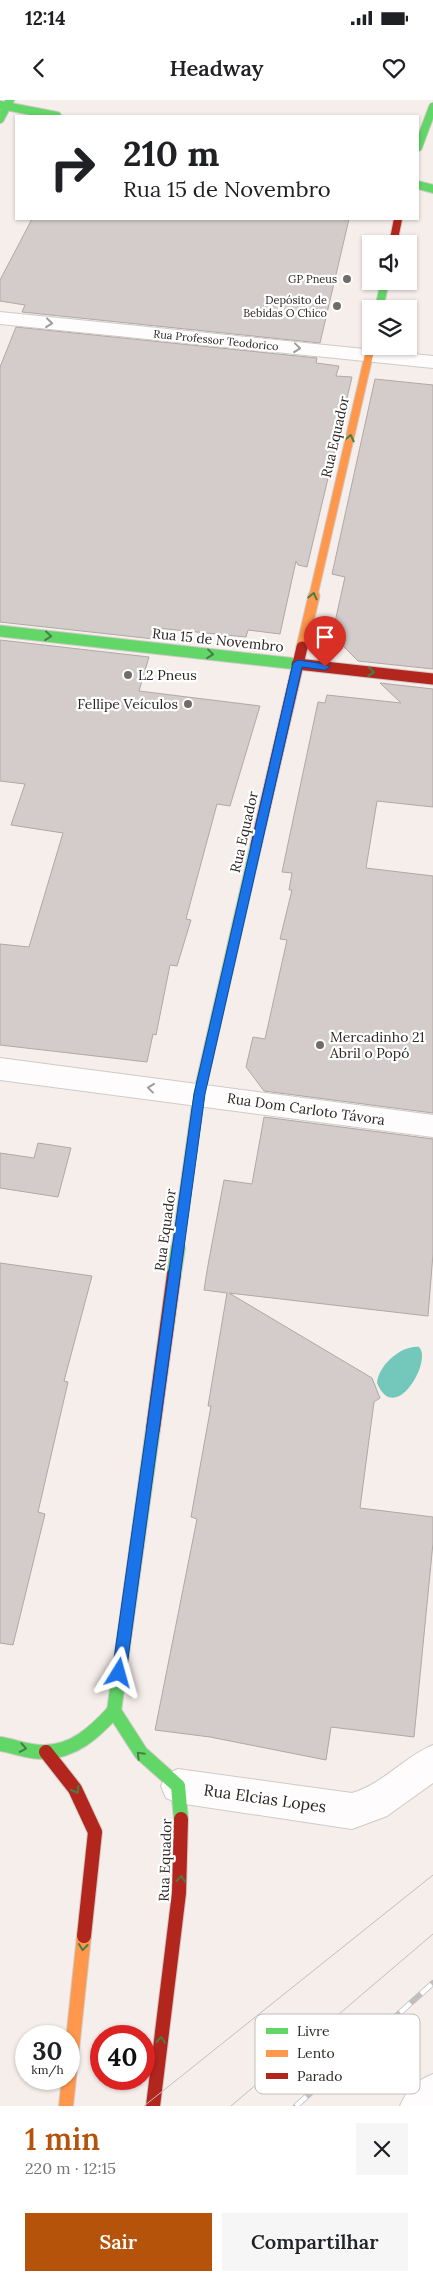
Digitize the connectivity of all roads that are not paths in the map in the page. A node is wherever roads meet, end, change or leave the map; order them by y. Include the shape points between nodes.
1 (6, 104) edge
2 (433, 106) edge
3 (53, 115) edge
4 (0, 119) edge
5 (419, 144) edge
6 (419, 185) edge
7 (433, 188) edge
8 (398, 220) edge
9 (394, 235) edge
10 (0, 318) edge
11 (362, 350) edge
12 (369, 355) edge
13 (393, 355) edge
14 (433, 362) edge
15 (0, 631) edge
16 (298, 663) junction
17 (433, 679) edge
18 (0, 1069) edge
19 (199, 1094) junction
20 (433, 1126) edge
21 (114, 1712) junction
22 (0, 1744) edge
23 (46, 1752) junction
24 (433, 1762) edge
25 (178, 1786) junction
26 (433, 2093) edge
27 (66, 2106) edge
28 (153, 2106) edge
29 (419, 2106) edge

1 - 3 street
1 - 4 street
2 - 5 street
6 - 7 street
8 - 9 street
10 -> 11 street, Rua Professor Teodorico
16 -> 12 street, Rua Equador
13 - 14 street, Rua Professor Teodorico
15 -> 16 street, Rua 15 de Novembro
16 -> 17 street, Rua 15 de Novembro
16 - 19 street, Rua Equador
19 -> 18 street, Rua Dom Carloto Távora
19 - 20 street, Rua Dom Carloto Távora
19 - 21 street, Rua Equador
21 - 23 street via 80,1744
25 -> 21 street via 136,1752
22 -> 23 street
23 -> 27 street via 64,1770 89,1812 95,1832
24 - 25 street, Rua Elcias Lopes via 375,1804 352,1811
28 -> 25 street, Rua Equador via 181,1885 184,1839
26 - 29 street

